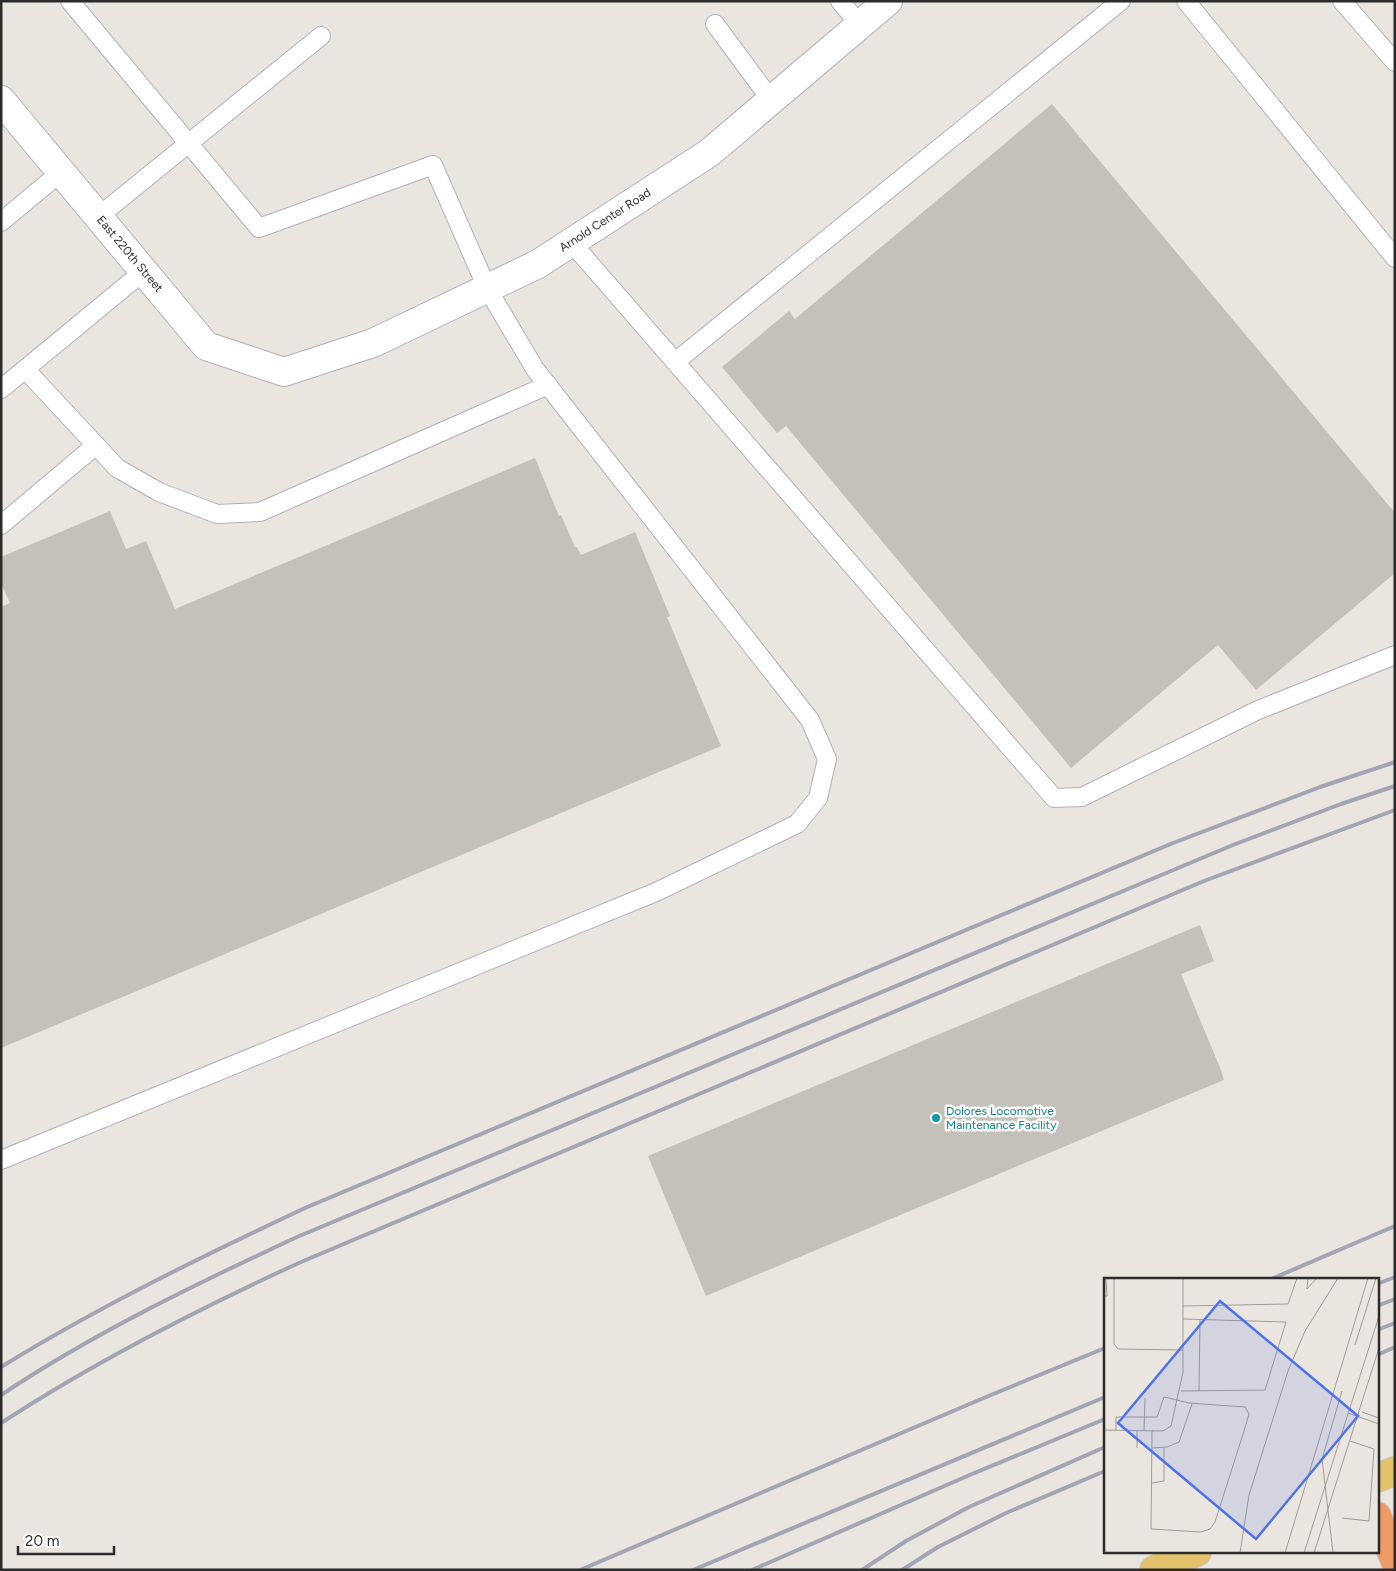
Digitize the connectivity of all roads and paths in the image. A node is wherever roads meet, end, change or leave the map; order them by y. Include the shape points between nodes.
1 (70, 1) edge
2 (840, 1) edge
3 (888, 1) edge
4 (1121, 1) edge
5 (1186, 1) edge
6 (1342, 1) edge
7 (715, 24) dead end
8 (860, 25) junction
9 (322, 36) dead end
10 (1395, 62) edge
11 (1, 100) edge
12 (771, 100) junction
13 (188, 144) junction
14 (61, 172) junction
15 (99, 216) junction
16 (1, 222) edge
17 (571, 242) junction
18 (1395, 258) edge
19 (144, 271) junction
20 (488, 288) junction
21 (675, 362) junction
22 (26, 369) junction
23 (284, 372) joint
24 (548, 385) junction
25 (1, 389) edge
26 (96, 445) junction
27 (1, 525) edge
28 (1395, 655) edge
29 (1, 1160) edge
30 (1395, 1471) edge
31 (1378, 1478) edge
32 (1378, 1518) edge
33 (1192, 1554) edge
34 (1395, 1561) edge
35 (1395, 1566) edge
36 (1154, 1570) edge
37 (1385, 1570) edge

1 - 13 lane
2 - 8 lane
3 - 8 street, Arnold Center Road
4 - 21 lane
5 - 18 lane
6 - 10 lane
7 - 12 lane
8 - 12 street, Arnold Center Road
9 - 13 lane
11 - 14 street, East 220th Street
12 - 17 street, Arnold Center Road via 709,152
13 - 15 lane
13 - 20 lane via 259,228 433,164
14 - 15 street, East 220th Street
14 - 16 lane
15 - 19 street, East 220th Street
17 - 20 street, Arnold Center Road via 538,264
17 - 21 lane
19 - 22 lane
19 - 23 street, East 220th Street via 206,346
20 - 23 street, Arnold Center Road via 373,343
20 - 24 lane via 535,369
21 - 28 lane via 1054,798 1082,797 1256,711
22 - 25 lane
22 - 26 lane
24 - 26 lane via 260,512 218,514 159,492 117,468
24 - 29 lane via 810,720 827,759 818,798 796,824 656,892
26 - 27 lane
30 - 31 main road
32 - 34 highway
33 - 36 main road
35 - 37 main road

